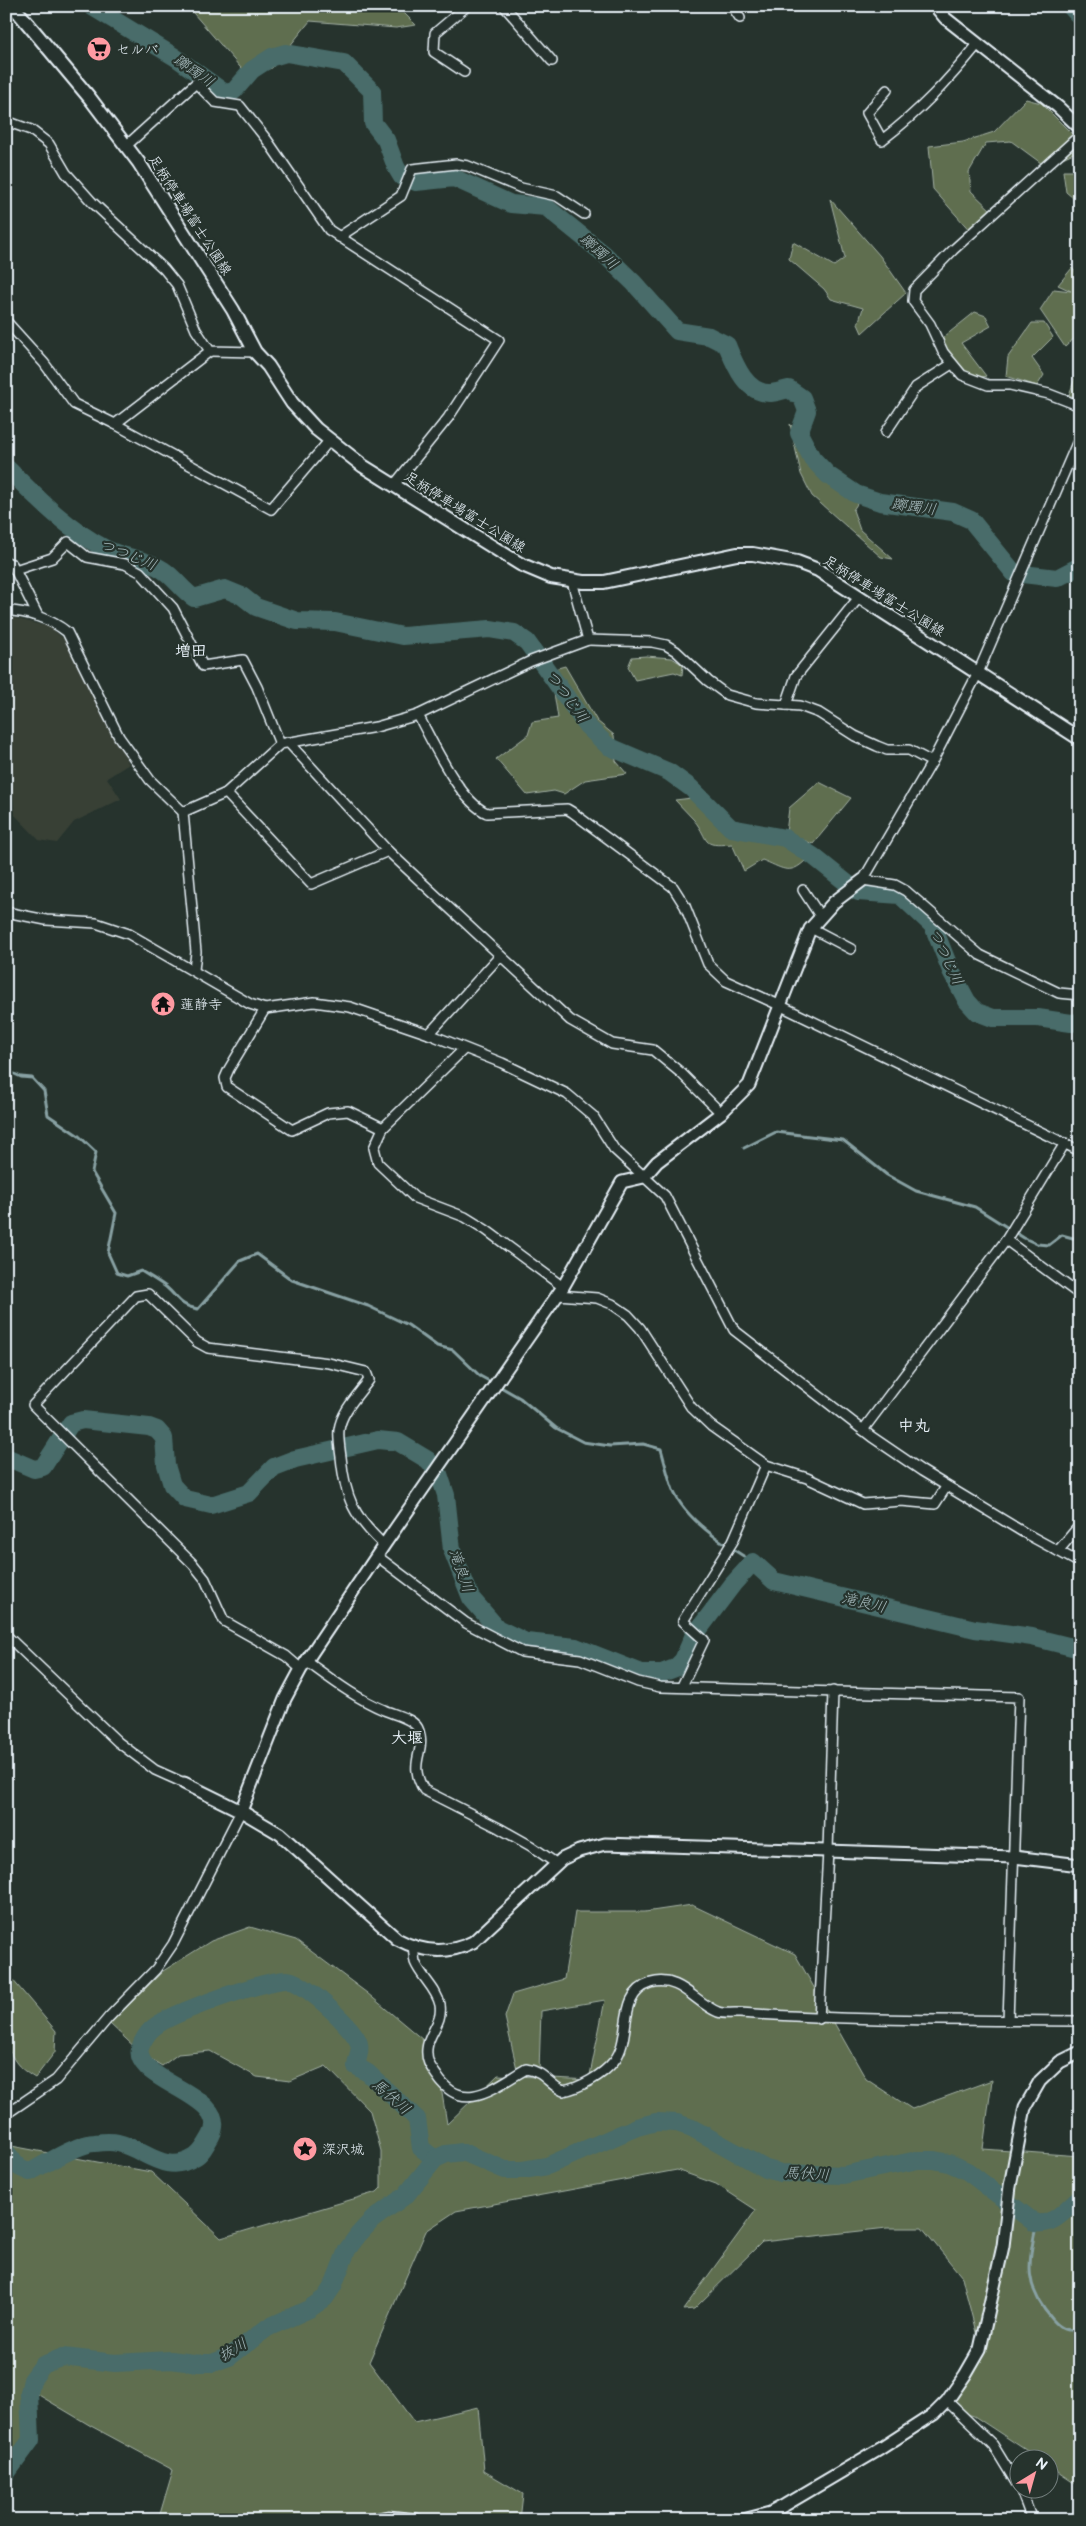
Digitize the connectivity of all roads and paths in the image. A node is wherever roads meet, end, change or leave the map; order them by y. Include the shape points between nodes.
1 (13, 6) edge
2 (467, 6) edge
3 (504, 6) edge
4 (732, 6) edge
5 (935, 6) edge
6 (740, 18) dead end
7 (978, 44) junction
8 (552, 61) dead end
9 (464, 72) dead end
10 (887, 90) dead end
11 (6, 121) edge
12 (1080, 128) edge
13 (1080, 135) edge
14 (126, 146) junction
15 (584, 214) dead end
16 (339, 237) junction
17 (6, 321) edge
18 (210, 351) junction
19 (256, 352) junction
20 (952, 364) junction
21 (1080, 406) edge
22 (115, 424) junction
23 (886, 432) dead end
24 (1080, 436) edge
25 (329, 441) junction
26 (394, 486) junction
27 (6, 562) edge
28 (15, 570) junction
29 (572, 581) junction
30 (860, 596) junction
31 (6, 610) edge
32 (38, 616) junction
33 (588, 640) junction
34 (978, 673) junction
35 (786, 705) junction
36 (418, 715) junction
37 (1080, 739) edge
38 (284, 743) junction
39 (932, 762) junction
40 (226, 793) junction
41 (183, 812) junction
42 (388, 851) junction
43 (856, 885) junction
44 (802, 890) dead end
45 (6, 912) edge
46 (820, 916) junction
47 (811, 928) junction
48 (852, 949) dead end
49 (500, 956) junction
50 (194, 970) junction
51 (1080, 995) edge
52 (780, 1005) junction
53 (265, 1009) junction
54 (428, 1034) junction
55 (464, 1049) junction
56 (721, 1113) junction
57 (383, 1128) junction
58 (1065, 1143) junction
59 (1080, 1151) edge
60 (644, 1177) junction
61 (1006, 1240) junction
62 (560, 1291) junction
63 (1080, 1295) edge
64 (863, 1430) junction
65 (766, 1465) junction
66 (946, 1487) junction
67 (1080, 1525) edge
68 (384, 1545) junction
69 (1058, 1551) junction
70 (377, 1556) junction
71 (1080, 1563) edge
72 (6, 1635) edge
73 (304, 1665) junction
74 (682, 1686) junction
75 (833, 1691) junction
76 (184, 1783) joint
77 (241, 1811) junction
78 (828, 1851) junction
79 (1014, 1857) junction
80 (557, 1864) junction
81 (1080, 1865) edge
82 (413, 1947) junction
83 (819, 2019) junction
84 (1008, 2020) junction
85 (1080, 2021) edge
86 (1080, 2052) edge
87 (8, 2112) edge
88 (947, 2401) junction
89 (1008, 2470) edge
90 (1023, 2498) edge
91 (763, 2517) edge
92 (373, 2520) edge
93 (417, 2520) edge
94 (743, 2520) edge
95 (1032, 2520) edge

1 - 14 main road, 足柄停車場富士公園線
2 - 9 street via 435,33 434,52
3 - 8 street
4 - 6 street
5 - 7 street
7 - 10 street via 943,87 882,140 867,113
7 - 12 street
11 - 18 street via 31,130 49,144 66,173 92,202 164,269 177,285 196,330
13 - 20 street via 953,250 914,290 913,301
14 - 16 street via 196,83 215,102 240,106 329,230
14 - 19 main road, 足柄停車場富士公園線 via 203,261
15 - 16 street via 557,196 522,188 456,164 412,169 401,196
16 - 26 street via 499,340 448,418
17 - 22 street via 44,363 74,404
18 - 19 street
18 - 22 street
19 - 25 main road, 足柄停車場富士公園線 via 292,403
20 - 21 street via 971,380 1048,394
20 - 23 street via 916,387
22 - 25 street via 272,509
24 - 34 street
25 - 26 main road, 足柄停車場富士公園線
26 - 29 main road, 足柄停車場富士公園線 via 520,564 551,577
27 - 28 street
28 - 32 street
28 - 38 street via 52,558 68,542 86,557 125,564 140,572 173,608 203,666 243,660
29 - 30 main road, 足柄停車場富士公園線 via 604,582 736,554 761,554 818,570
29 - 33 street
30 - 34 main road, 足柄停車場富士公園線
30 - 35 street via 796,676
31 - 32 street
32 - 41 street via 66,632 119,737 150,780
33 - 35 street via 666,645 727,696 756,703
33 - 36 street via 531,661
34 - 37 main road, 足柄停車場富士公園線
34 - 39 street
35 - 39 street via 819,713 855,736 887,750 909,750
36 - 38 street via 376,727
36 - 52 street via 453,779 480,810 487,813 567,809 572,812 673,887 685,906 708,964 716,974
38 - 40 street
38 - 42 street
39 - 43 street
40 - 41 street
40 - 42 street via 311,884
41 - 50 street via 196,952
42 - 49 street
43 - 46 street
43 - 51 street via 895,885 980,955 1059,993
44 - 46 street
45 - 50 street via 107,926 129,934
46 - 47 street
47 - 48 street
47 - 52 street
49 - 54 street
49 - 56 street via 570,1020 612,1044 653,1050
50 - 53 street via 250,1004
52 - 56 street via 749,1085
52 - 58 street
53 - 54 street via 314,1002 335,1004
53 - 57 street via 228,1069 227,1087 292,1130 328,1114 348,1111
54 - 55 street
55 - 57 street
55 - 60 street via 567,1094 593,1116 614,1149
56 - 60 street via 657,1162
57 - 62 street via 374,1148 378,1164 415,1198 465,1217 486,1230
58 - 59 street
58 - 61 street
60 - 62 street via 622,1182
60 - 64 street via 665,1196 734,1330
61 - 63 street
61 - 64 street
62 - 65 street via 597,1298 628,1315 691,1407 711,1426
62 - 68 street
64 - 66 street
65 - 66 street via 806,1478 863,1504 901,1501 935,1504
65 - 74 street via 729,1548 683,1621 704,1640
66 - 69 street
67 - 69 street
68 - 70 street
68 - 73 street via 367,1529 350,1502 342,1467 339,1430 343,1416 369,1380 366,1372 329,1363 208,1348 197,1342 148,1294 142,1293 32,1405 193,1564 224,1621
69 - 71 street
70 - 73 street
70 - 74 street via 466,1623 522,1652 580,1659 645,1684
72 - 76 street via 118,1742 155,1770
73 - 77 street via 284,1699
73 - 80 street via 355,1695 415,1723 420,1739 415,1771 424,1790 530,1846
74 - 75 street
75 - 78 street
75 - 79 street via 1019,1697
76 - 77 street
77 - 82 street via 280,1834 383,1928
77 - 87 street via 173,1944 156,1968 108,2017 56,2080
78 - 79 street
78 - 80 street via 619,1843 586,1849
78 - 83 street
79 - 81 street
79 - 84 street
80 - 82 street via 473,1942 449,1950
82 - 83 street via 415,1962 440,2005 440,2021 427,2046 426,2061 440,2081 463,2097 479,2096 526,2069 539,2071 553,2086 563,2091 578,2088 614,2061 620,2050 628,2007 636,1993 642,1987 660,1981 675,1984 718,2012
83 - 84 street
84 - 85 street
86 - 88 street via 1048,2072 1032,2093 1020,2128 1003,2246 980,2349
88 - 89 street via 993,2445
88 - 91 street via 934,2414 880,2449
90 - 95 street
91 - 94 street
92 - 93 street via 388,2517

